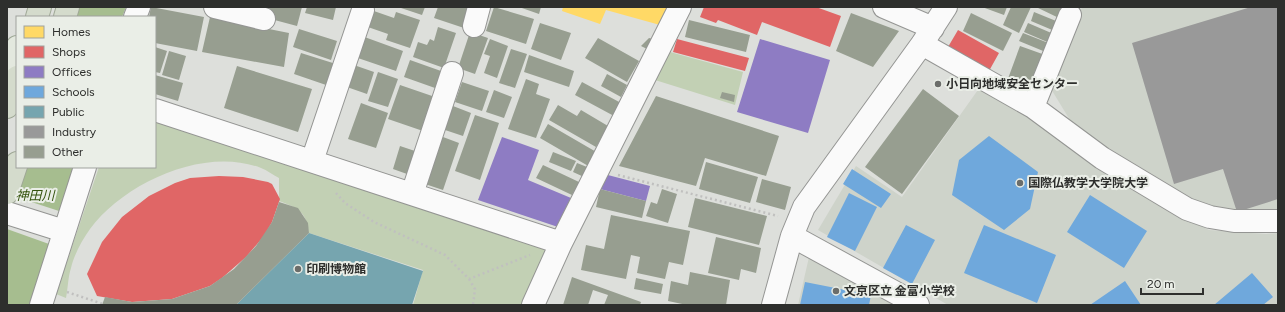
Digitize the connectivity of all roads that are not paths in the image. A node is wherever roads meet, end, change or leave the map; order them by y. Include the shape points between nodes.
1 (215, 7) edge
2 (680, 7) edge
3 (884, 7) edge
4 (946, 7) edge
5 (363, 10) dead end
6 (1070, 15) dead end
7 (264, 19) dead end
8 (928, 36) junction
9 (16, 50) edge
10 (452, 73) dead end
11 (7, 78) edge
12 (16, 80) edge
13 (7, 107) edge
14 (1033, 107) junction
15 (156, 110) edge
16 (312, 161) junction
17 (16, 166) edge
18 (85, 168) edge
19 (7, 193) edge
20 (412, 194) junction
21 (7, 213) edge
22 (1278, 221) edge
23 (795, 229) junction
24 (61, 230) junction
25 (561, 243) junction
26 (44, 304) edge
27 (533, 305) edge
28 (773, 305) edge
29 (918, 305) edge

1 - 7 street
2 - 25 street
3 - 8 street
4 - 8 street
5 - 16 street
6 - 14 street
8 - 14 street
8 - 23 street via 804,208
9 - 11 main road
10 - 20 street
12 - 13 highway
14 - 22 street via 1102,158 1187,209 1210,217 1234,221
15 - 16 street
16 - 20 street
17 - 19 highway
18 - 24 street
20 - 25 street
21 - 24 street
23 - 28 street
23 - 29 street
24 - 26 street
25 - 27 street

